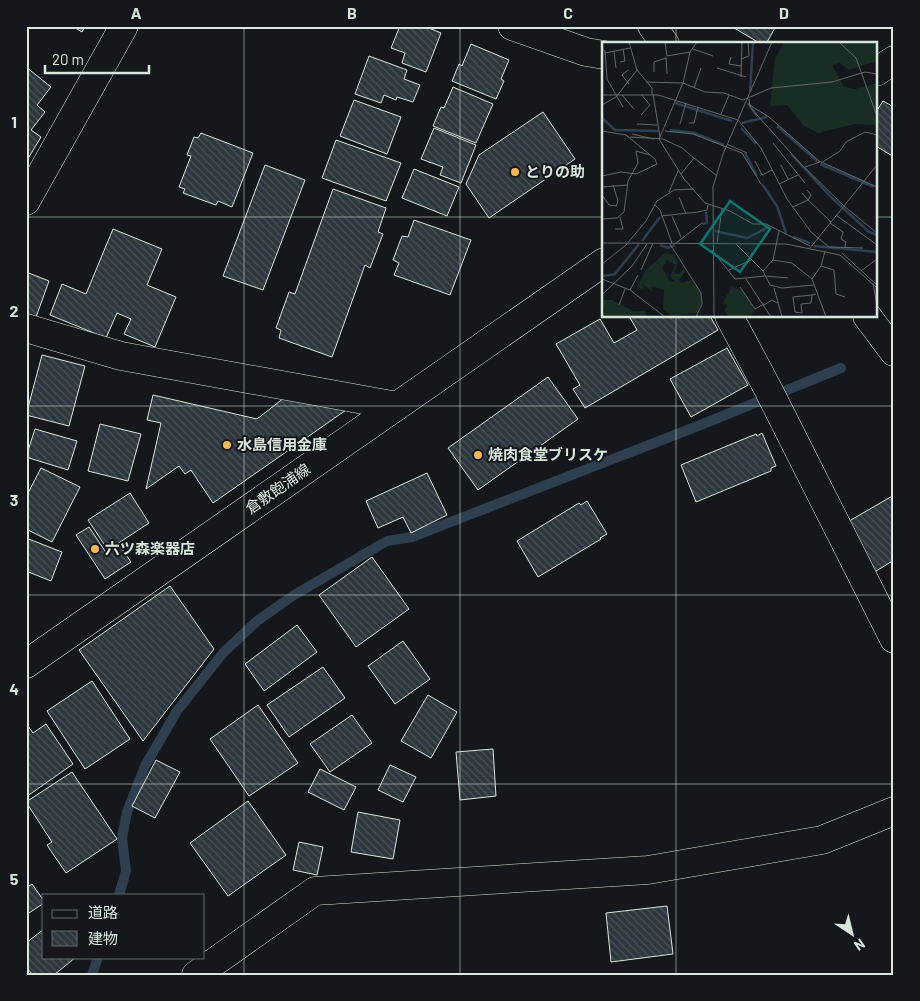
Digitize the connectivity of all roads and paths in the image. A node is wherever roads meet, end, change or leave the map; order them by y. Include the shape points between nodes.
1 (124, 26) edge
2 (512, 26) edge
3 (652, 26) edge
4 (664, 42) edge
5 (602, 55) edge
6 (894, 60) edge
7 (878, 71) edge
8 (26, 201) edge
9 (602, 263) edge
10 (730, 318) edge
11 (868, 318) edge
12 (26, 328) edge
13 (894, 352) edge
14 (397, 406) junction
15 (894, 639) edge
16 (26, 664) edge
17 (894, 812) edge
18 (196, 975) edge

1 - 8 street
2 - 5 street
3 - 4 street
6 - 7 street
9 - 14 street, 倉敷飽浦線
10 - 15 street
11 - 13 street
12 - 14 street via 121,356
14 - 16 street, 倉敷飽浦線
17 - 18 street via 822,840 648,870 314,891

